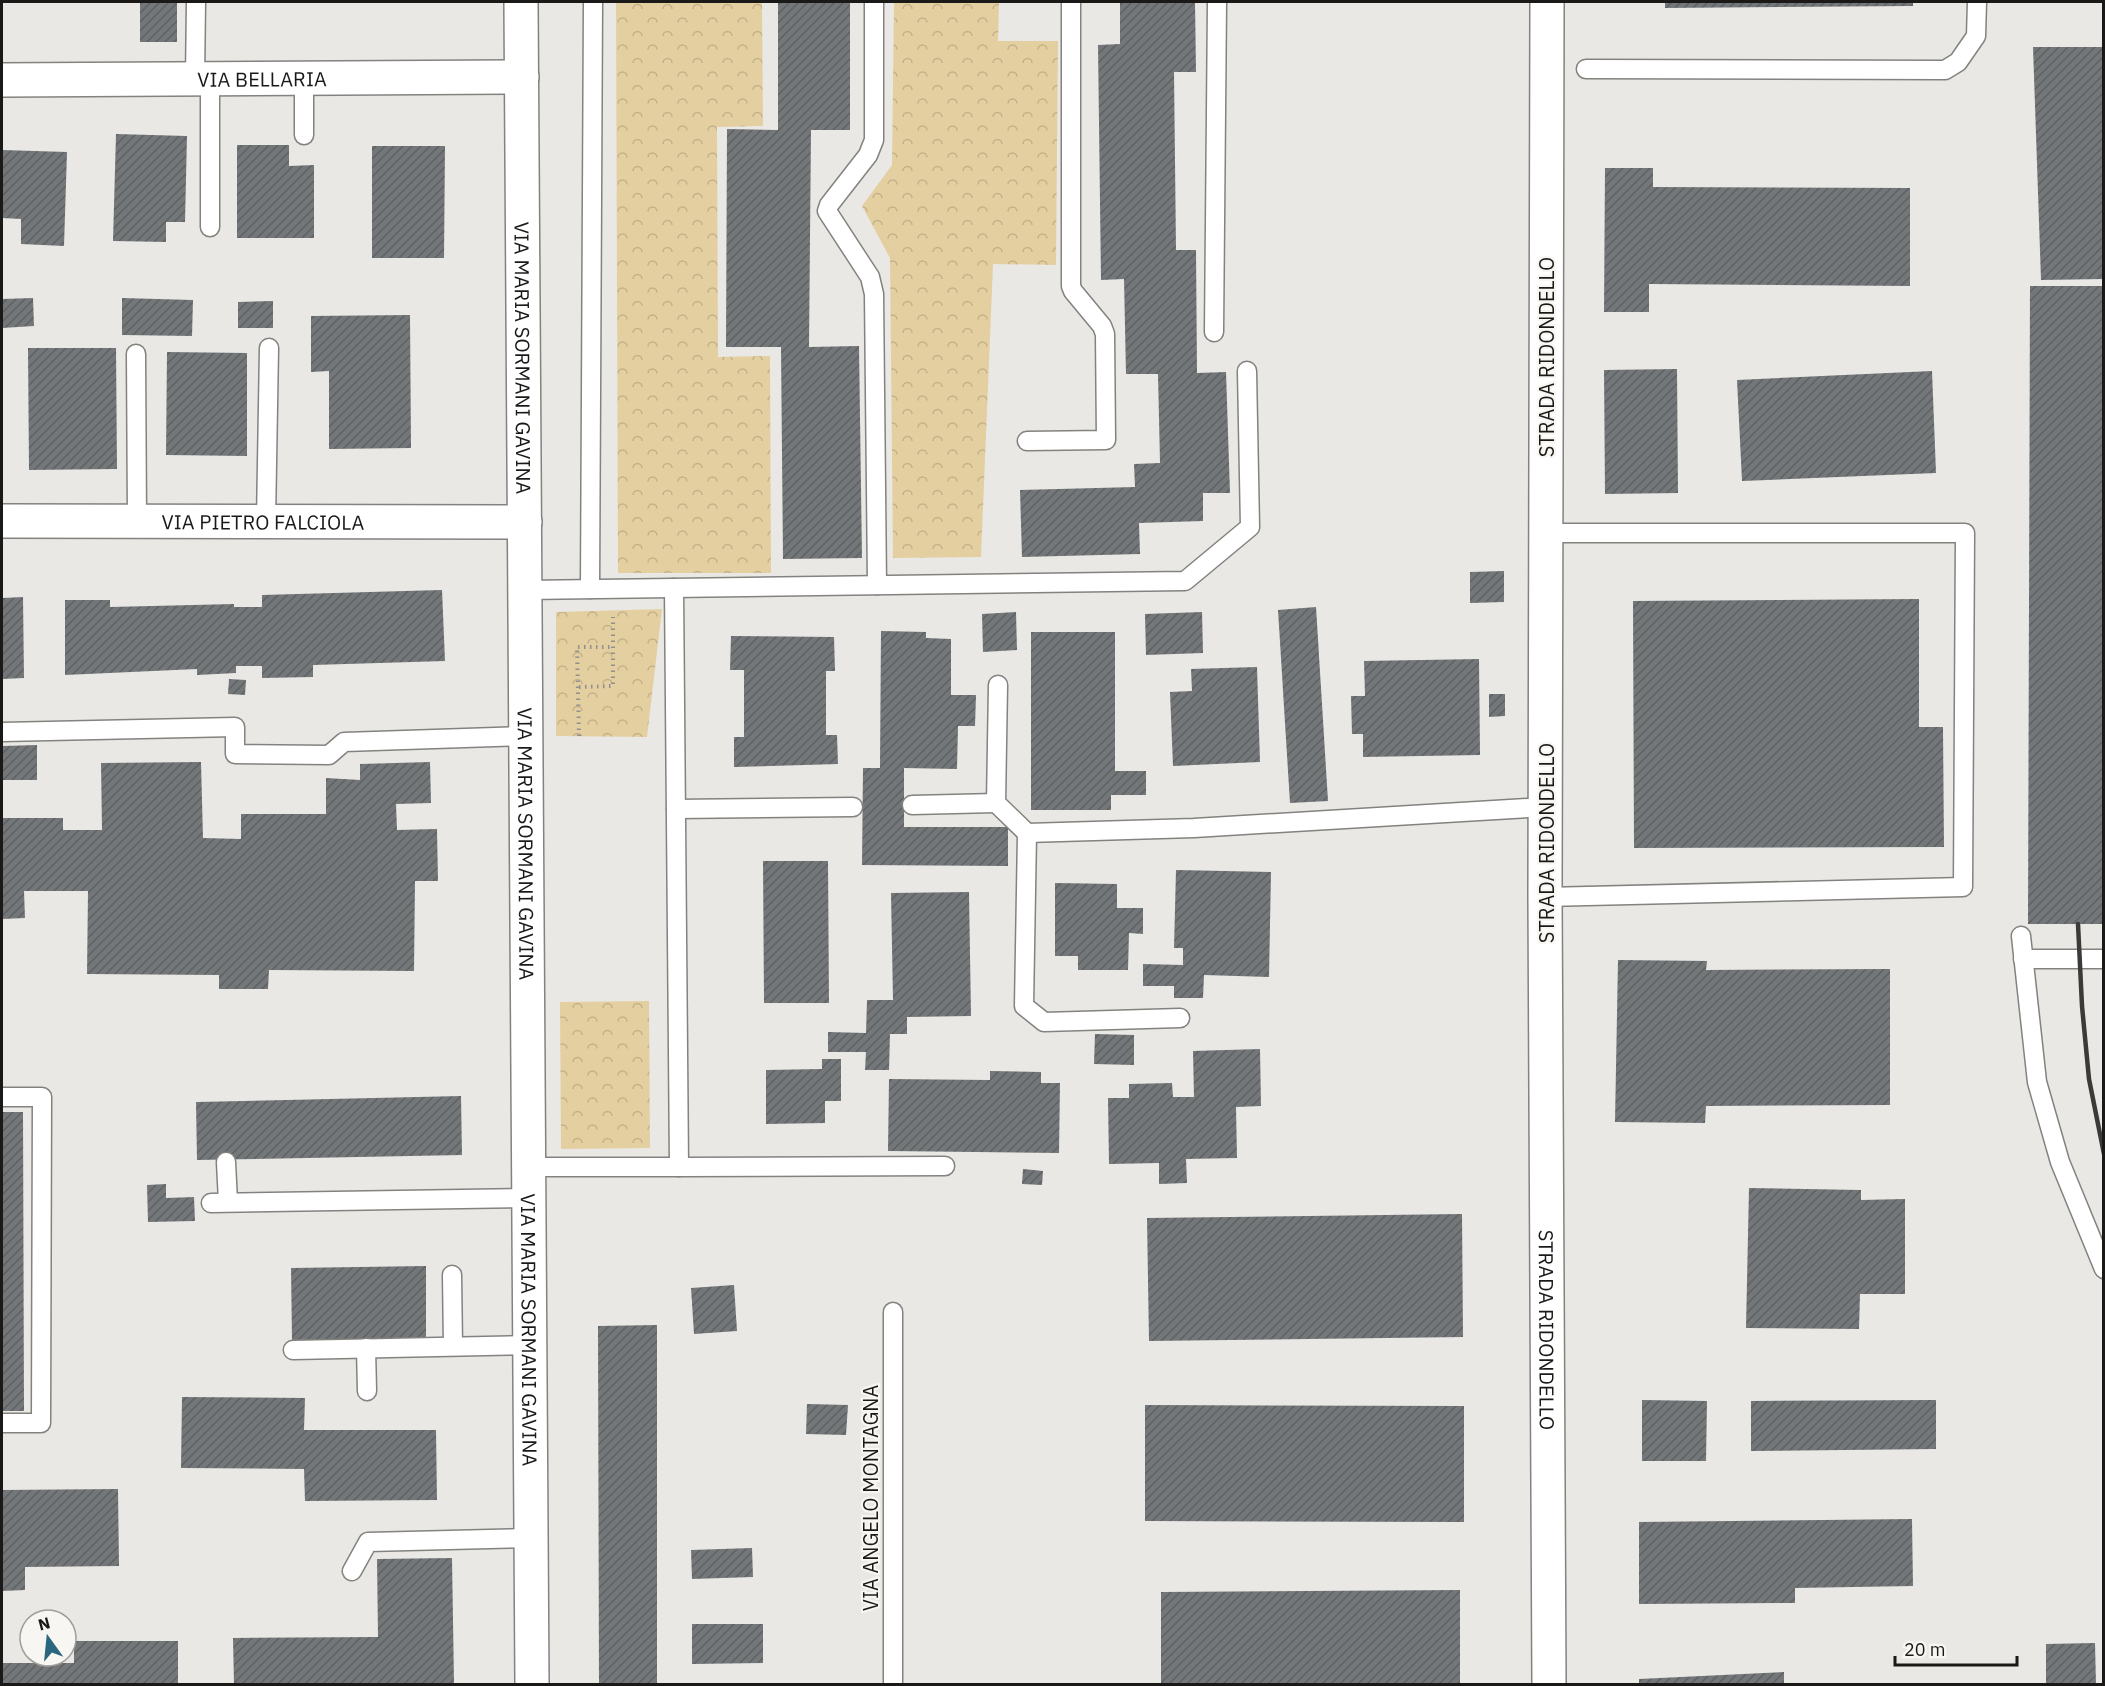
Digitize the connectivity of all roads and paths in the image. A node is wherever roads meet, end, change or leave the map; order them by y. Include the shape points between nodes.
1 (196, 2) edge
2 (521, 2) edge
3 (593, 2) edge
4 (874, 2) edge
5 (1071, 2) edge
6 (1217, 2) edge
7 (1547, 2) edge
8 (1977, 2) edge
9 (1586, 69) dead end
10 (522, 77) junction
11 (304, 78) junction
12 (203, 79) junction
13 (2, 80) edge
14 (304, 135) dead end
15 (210, 227) dead end
16 (1214, 332) dead end
17 (269, 348) dead end
18 (136, 354) dead end
19 (1247, 371) dead end
20 (1027, 441) dead end
21 (2, 520) edge
22 (137, 520) junction
23 (266, 521) junction
24 (525, 522) junction
25 (1546, 533) junction
26 (877, 585) junction
27 (674, 588) junction
28 (590, 589) junction
29 (613, 589) junction
30 (525, 590) junction
31 (613, 647) junction
32 (998, 686) dead end
33 (579, 687) junction
34 (2, 732) edge
35 (526, 736) junction
36 (579, 736) dead end
37 (996, 802) junction
38 (912, 805) dead end
39 (853, 807) dead end
40 (1545, 807) junction
41 (676, 809) junction
42 (1027, 833) junction
43 (1545, 897) junction
44 (2021, 936) dead end
45 (2023, 958) junction
46 (2103, 959) edge
47 (1180, 1018) dead end
48 (2, 1097) edge
49 (226, 1162) dead end
50 (945, 1166) dead end
51 (679, 1167) junction
52 (529, 1183) junction
53 (2103, 1269) edge
54 (452, 1275) dead end
55 (893, 1312) dead end
56 (530, 1345) junction
57 (453, 1346) junction
58 (366, 1348) junction
59 (293, 1350) dead end
60 (367, 1391) dead end
61 (2, 1423) edge
62 (531, 1538) junction
63 (352, 1571) dead end
64 (532, 1684) edge
65 (893, 1684) edge
66 (1549, 1684) edge

1 - 12 lane
2 - 10 street, VIA MARIA SORMANI GAVINA
3 - 28 lane
4 - 26 lane via 874,140 868,155 827,211 870,277 874,294
5 - 20 lane via 1071,286 1105,334 1106,440
6 - 16 lane
7 - 25 street, STRADA RIDONDELLO
8 - 9 lane via 1976,36 1958,63 1945,70
10 - 11 street, VIA BELLARIA
10 - 24 street, VIA MARIA SORMANI GAVINA
11 - 12 street, VIA BELLARIA
11 - 14 lane
12 - 13 street, VIA BELLARIA
12 - 15 lane
17 - 23 lane
18 - 22 lane
19 - 26 lane via 1250,526 1185,581
21 - 22 street, VIA PIETRO FALCIOLA
22 - 23 street, VIA PIETRO FALCIOLA
23 - 24 street, VIA PIETRO FALCIOLA
24 - 30 street, VIA MARIA SORMANI GAVINA
25 - 40 street, STRADA RIDONDELLO
25 - 43 lane via 1965,533 1965,557 1963,887
26 - 27 lane
27 - 29 lane
27 - 41 lane
28 - 29 lane
28 - 30 lane
29 - 31 path
30 - 35 street, VIA MARIA SORMANI GAVINA
31 - 33 path via 613,686
31 - 33 path via 577,647
32 - 37 lane
33 - 36 path
34 - 35 lane via 235,727 236,754 329,755 344,742
35 - 52 street, VIA MARIA SORMANI GAVINA
37 - 38 lane
37 - 42 lane
39 - 41 lane
40 - 42 lane via 1194,828
40 - 43 street, STRADA RIDONDELLO
41 - 51 lane
42 - 47 lane via 1024,1006 1044,1022
43 - 66 street, STRADA RIDONDELLO
44 - 45 lane
45 - 46 lane
45 - 53 lane via 2044,1111
48 - 61 lane via 42,1097 41,1423
49 - 52 lane via 220,1203
50 - 51 lane
51 - 52 lane
52 - 56 street, VIA MARIA SORMANI GAVINA
54 - 57 lane
55 - 65 lane, VIA ANGELO MONTAGNA
56 - 57 lane
56 - 62 street, VIA MARIA SORMANI GAVINA
57 - 58 lane
58 - 59 lane
58 - 60 lane
62 - 63 lane via 368,1542
62 - 64 street, VIA MARIA SORMANI GAVINA

